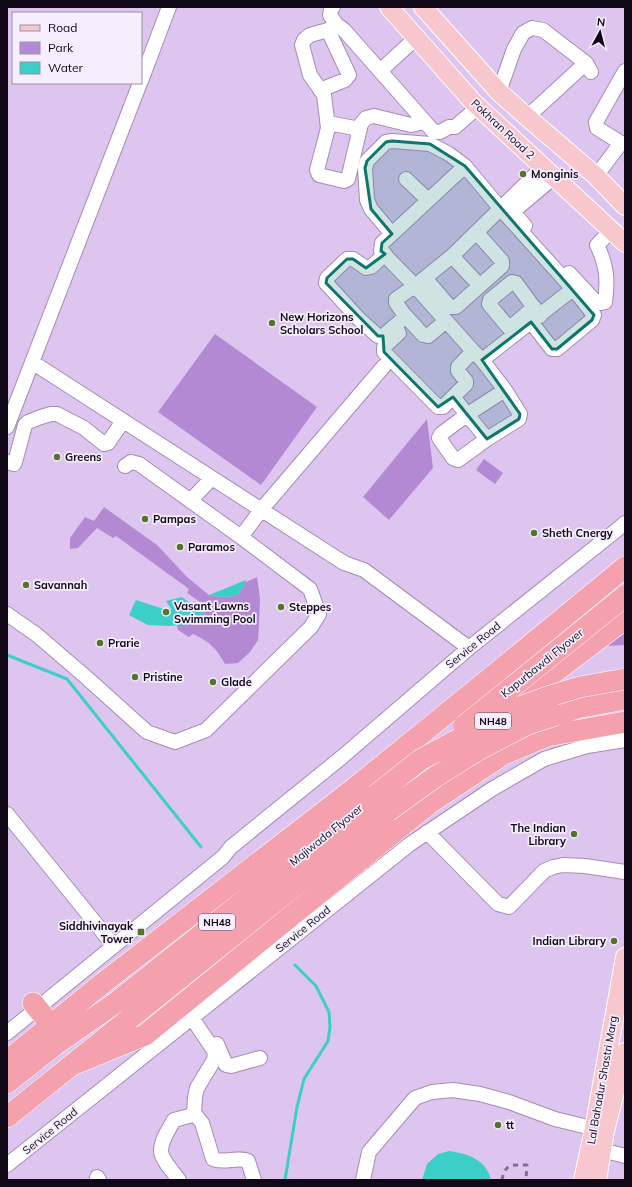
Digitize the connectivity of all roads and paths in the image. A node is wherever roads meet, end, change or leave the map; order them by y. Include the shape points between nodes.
1 (169, 7) edge
2 (333, 7) edge
3 (389, 7) edge
4 (423, 7) edge
5 (332, 27) junction
6 (416, 38) junction
7 (380, 71) junction
8 (625, 71) edge
9 (142, 79) edge
10 (140, 84) edge
11 (320, 90) junction
12 (499, 92) junction
13 (476, 105) junction
14 (527, 117) junction
15 (424, 122) junction
16 (328, 123) junction
17 (360, 129) junction
18 (623, 143) edge
19 (465, 166) junction
20 (548, 172) junction
21 (596, 176) junction
22 (406, 179) dead end
23 (428, 200) junction
24 (623, 200) edge
25 (500, 208) junction
26 (611, 230) junction
27 (477, 233) junction
28 (392, 234) junction
29 (625, 243) edge
30 (385, 254) junction
31 (452, 256) junction
32 (420, 282) junction
33 (480, 286) junction
34 (573, 289) junction
35 (535, 315) junction
36 (408, 318) junction
37 (446, 321) junction
38 (478, 356) junction
39 (32, 362) junction
40 (384, 366) dead end
41 (505, 390) junction
42 (453, 397) junction
43 (468, 414) junction
44 (123, 421) junction
45 (7, 427) edge
46 (487, 439) junction
47 (7, 462) edge
48 (125, 466) dead end
49 (212, 478) junction
50 (190, 501) junction
51 (261, 510) junction
52 (625, 523) edge
53 (241, 537) junction
54 (625, 567) edge
55 (625, 596) edge
56 (7, 614) edge
57 (625, 619) edge
58 (469, 648) junction
59 (489, 679) junction
60 (625, 679) edge
61 (625, 699) edge
62 (510, 706) junction
63 (556, 714) junction
64 (625, 722) edge
65 (625, 740) edge
66 (504, 754) junction
67 (420, 760) junction
68 (382, 803) junction
69 (7, 814) edge
70 (426, 832) junction
71 (625, 872) edge
72 (112, 943) junction
73 (625, 957) edge
74 (31, 1009) junction
75 (194, 1016) junction
76 (7, 1024) edge
77 (7, 1033) edge
78 (50, 1034) junction
79 (625, 1052) edge
80 (260, 1058) dead end
81 (7, 1061) edge
82 (72, 1065) junction
83 (7, 1083) edge
84 (194, 1113) junction
85 (7, 1117) edge
86 (600, 1130) junction
87 (602, 1150) junction
88 (625, 1156) edge
89 (7, 1165) edge
90 (179, 1180) edge
91 (254, 1180) edge
92 (364, 1180) edge
93 (583, 1180) edge
94 (597, 1180) edge

1 - 9 street
2 - 5 street via 330,15
3 - 6 main road, Pokhran Road 2
4 - 12 main road
5 - 7 street via 344,30
5 - 11 street via 349,75 345,80
5 - 11 street via 310,35 302,45 310,75
6 - 7 street
6 - 13 main road, Pokhran Road 2
7 - 15 street
8 - 18 street via 596,122 597,128
10 - 39 street
11 - 16 street via 324,96
12 - 14 main road
12 - 14 street via 514,49 523,33 532,28 543,30 588,68
13 - 15 street via 455,127 440,132 433,132
13 - 20 main road, Pokhran Road 2
14 - 21 main road
15 - 17 street via 411,125 374,116 366,118
16 - 17 street
16 - 17 street via 317,170 319,176 344,181 348,179
18 - 21 street
19 - 23 street
19 - 25 street
19 - 28 street via 430,144 386,142 367,161 367,200 371,209
20 - 25 street
20 - 26 main road, Pokhran Road 2
20 - 26 street via 516,209 515,214 599,303 605,302 607,285 602,256 595,246
21 - 24 main road
22 - 23 street
23 - 28 street
25 - 27 street
25 - 34 street
26 - 29 main road, Pokhran Road 2
27 - 31 street
27 - 33 street via 502,261 502,266
28 - 30 street via 382,243 381,251
30 - 32 street
30 - 36 street via 371,267 366,268 353,259 347,259 327,278 326,283 378,336 383,336 404,318
31 - 32 street
31 - 33 street
32 - 33 street via 450,307 456,307
32 - 36 street via 396,300
32 - 37 street
34 - 35 street
34 - 35 street via 594,315 592,320 557,349 552,349
35 - 38 street
36 - 37 street via 423,335 428,336
36 - 42 street via 384,347 384,352 438,407 443,407
37 - 38 street
38 - 41 street
38 - 42 street via 458,367 466,384
39 - 44 street
39 - 45 street
40 - 51 street
41 - 43 street
41 - 46 street via 520,414 519,419
42 - 43 street
43 - 46 street
43 - 46 street via 439,438 453,458 458,460
44 - 47 street via 108,443 104,444 84,428 57,414 40,416 25,425 15,462
44 - 49 street
48 - 50 street via 131,462 139,464
49 - 50 street
49 - 51 street
50 - 53 street
51 - 53 street
51 - 58 street via 344,563 364,570
52 - 58 street, Service Road
53 - 56 street via 310,589 319,614 311,627 206,730 175,742 147,732 37,635
54 - 59 highway
55 - 67 highway, Kapurbawdi Flyover, bridge
57 - 62 highway
58 - 72 street, Service Road via 342,757 231,847 218,850
59 - 62 highway
59 - 78 highway via 352,790 103,982
60 - 67 highway, Majiwada Flyover / NH48, bridge via 580,687 517,708
61 - 63 highway, Majiwada Flyover / NH48
62 - 66 highway via 514,724 512,740
63 - 64 highway via 587,715
63 - 68 highway, Majiwada Flyover / NH48, bridge via 528,724 478,750 435,777
64 - 66 highway via 547,736
65 - 70 street, Service Road via 587,746 544,759
66 - 82 highway via 430,803 145,1035
67 - 68 highway, Majiwada Flyover / NH48, bridge
68 - 78 highway, Majiwada Flyover / NH48 via 118,1001
68 - 82 highway, Majiwada Flyover / NH48
69 - 72 street
70 - 71 street via 498,904 503,906 509,907 544,871 553,867 585,866
70 - 75 street, Service Road
72 - 74 street, Service Road
73 - 86 main road, Lal Bahadur Shastri Marg
74 - 76 street, Service Road
74 - 77 street, Service Road
74 - 78 highway
75 - 80 street via 212,1035 226,1065
75 - 84 street via 215,1052 214,1060 197,1088
75 - 89 street, Service Road
78 - 81 highway
78 - 83 highway, NH48
79 - 86 main road, Lal Bahadur Shastri Marg
82 - 85 highway, NH48
84 - 90 street via 174,1120 160,1152
84 - 91 street via 202,1123 213,1159 248,1161
86 - 87 main road, Lal Bahadur Shastri Marg
86 - 92 street via 555,1119 480,1094 454,1090 432,1092 415,1098 369,1152
86 - 93 main road, Lal Bahadur Shastri Marg
87 - 88 street
87 - 94 main road, Lal Bahadur Shastri Marg

